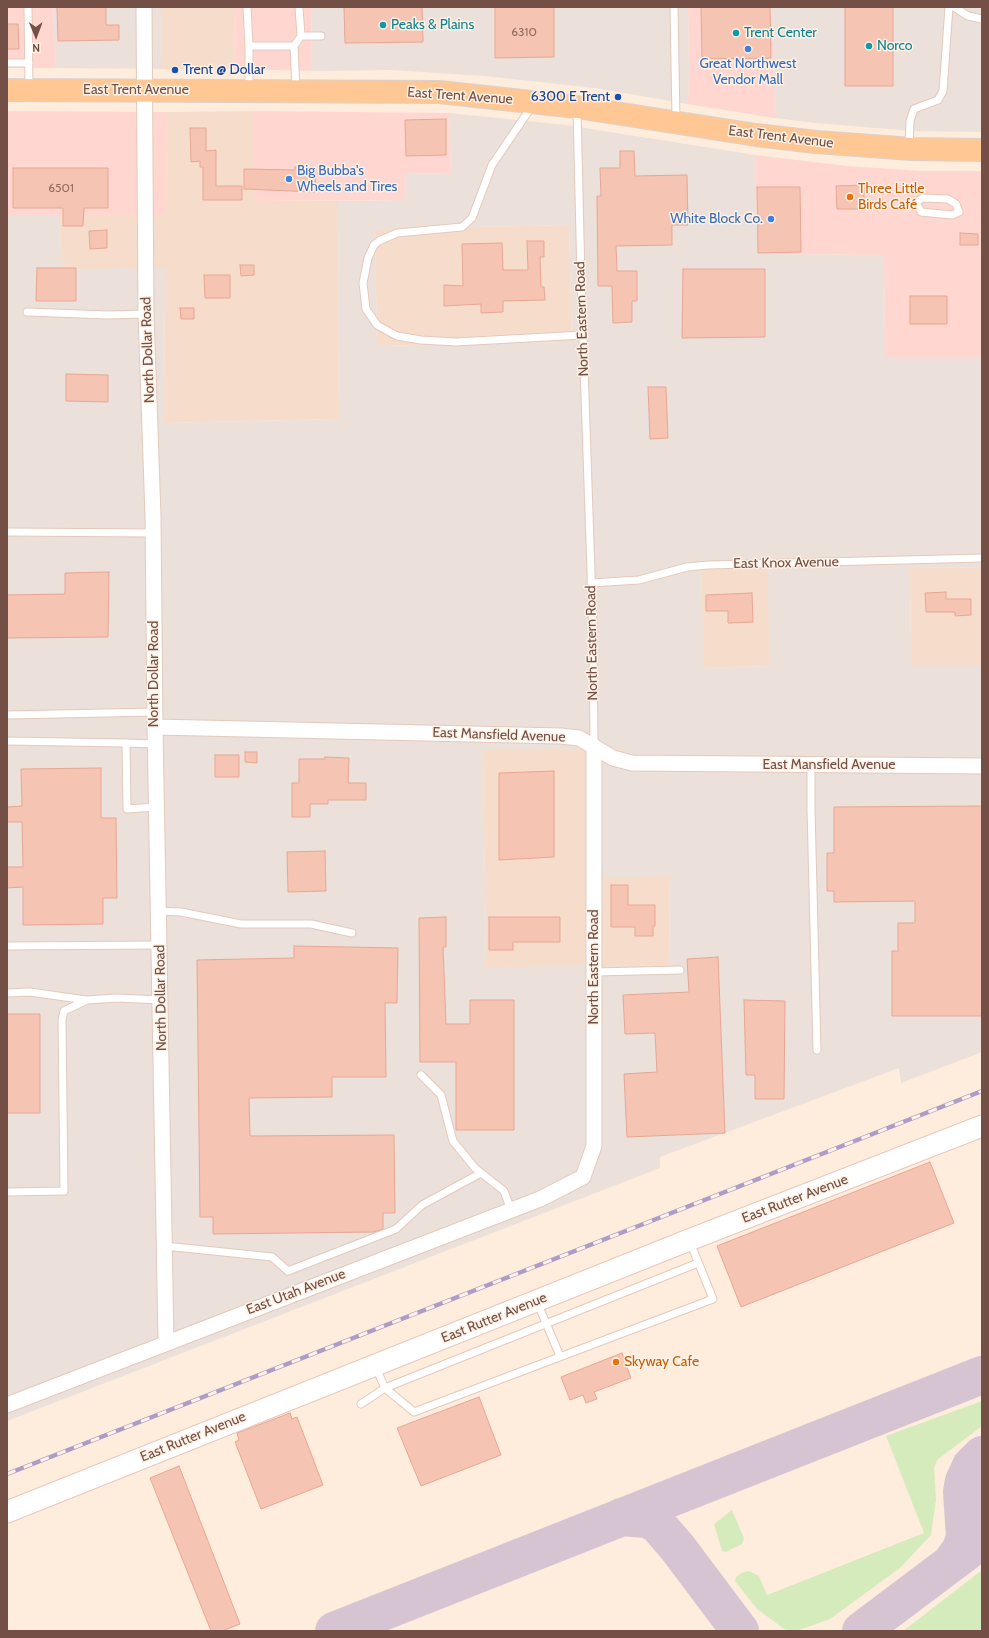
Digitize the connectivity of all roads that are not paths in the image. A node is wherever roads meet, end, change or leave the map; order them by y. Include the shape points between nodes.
1 (28, 7) edge
2 (144, 7) edge
3 (247, 7) edge
4 (300, 7) edge
5 (674, 7) edge
6 (949, 7) edge
7 (954, 7) edge
8 (982, 18) edge
9 (301, 36) junction
10 (320, 36) dead end
11 (250, 46) junction
12 (294, 46) junction
13 (7, 63) edge
14 (29, 63) junction
15 (7, 90) edge
16 (29, 90) junction
17 (145, 90) junction
18 (296, 91) junction
19 (249, 92) junction
20 (534, 102) junction
21 (578, 107) junction
22 (676, 122) junction
23 (909, 149) junction
24 (982, 150) edge
25 (959, 212) joint
26 (27, 312) dead end
27 (146, 314) junction
28 (583, 335) junction
29 (7, 532) edge
30 (153, 533) junction
31 (982, 558) edge
32 (591, 583) junction
33 (7, 715) edge
34 (155, 719) junction
35 (7, 741) edge
36 (126, 743) junction
37 (155, 744) junction
38 (594, 746) junction
39 (811, 766) junction
40 (982, 766) edge
41 (157, 807) junction
42 (159, 911) junction
43 (352, 933) dead end
44 (160, 945) junction
45 (7, 946) edge
46 (680, 970) dead end
47 (593, 972) junction
48 (7, 993) edge
49 (86, 1000) junction
50 (161, 1000) junction
51 (817, 1050) dead end
52 (421, 1075) dead end
53 (982, 1126) edge
54 (481, 1173) junction
55 (583, 1177) joint
56 (7, 1192) edge
57 (511, 1210) junction
58 (689, 1240) junction
59 (165, 1246) junction
60 (698, 1263) junction
61 (537, 1302) junction
62 (546, 1324) junction
63 (166, 1342) junction
64 (560, 1356) junction
65 (375, 1366) junction
66 (386, 1388) junction
67 (361, 1404) dead end
68 (7, 1405) edge
69 (7, 1512) edge

1 - 14 lane
2 - 17 street, North Dollar Road
3 - 11 lane
4 - 9 lane
5 - 22 lane
6 - 23 lane via 943,91 938,100 914,109 910,122
7 - 8 lane via 968,16
9 - 10 lane
9 - 12 lane
11 - 12 lane
11 - 19 lane
12 - 18 lane
13 - 14 lane
14 - 16 lane
15 - 16 main road, East Trent Avenue
16 - 17 main road, East Trent Avenue
17 - 19 main road, East Trent Avenue
17 - 27 street, North Dollar Road
18 - 19 main road, East Trent Avenue
18 - 20 main road, East Trent Avenue via 439,92
20 - 21 main road, East Trent Avenue
20 - 28 lane via 492,165 472,218 462,228 397,233 378,240 368,258 363,282 366,309 377,325 397,336 421,340 456,342
21 - 22 main road, East Trent Avenue
21 - 28 lane, North Eastern Road
22 - 23 main road, East Trent Avenue via 756,135
23 - 24 main road, East Trent Avenue
25 - 25 lane via 952,215 921,212 916,202 923,198 948,199 956,204
26 - 27 lane
27 - 30 street, North Dollar Road
28 - 32 lane, North Eastern Road
29 - 30 lane
30 - 34 street, North Dollar Road
31 - 32 lane, East Knox Avenue via 708,564 639,580
32 - 38 lane, North Eastern Road
33 - 34 lane
34 - 37 street, North Dollar Road
34 - 38 street, East Mansfield Avenue via 561,736 579,738
35 - 36 lane
36 - 37 lane
36 - 41 lane via 127,809
37 - 41 street, North Dollar Road
38 - 39 street, East Mansfield Avenue via 612,758 632,763
38 - 47 street, North Eastern Road
39 - 40 street, East Mansfield Avenue
39 - 51 lane
41 - 42 street, North Dollar Road
42 - 43 lane via 181,912 241,924 311,924
42 - 44 street, North Dollar Road
44 - 45 lane
44 - 50 street, North Dollar Road
46 - 47 lane
47 - 55 street, North Eastern Road via 594,1146
48 - 49 lane via 30,992
49 - 50 lane
49 - 56 lane via 64,1011 62,1020 64,1191
50 - 59 street, North Dollar Road
52 - 54 lane via 441,1095 453,1141
53 - 58 street, East Rutter Avenue
54 - 57 lane via 504,1191
54 - 59 lane via 422,1205 396,1229 288,1271 272,1257
55 - 57 street, East Utah Avenue via 540,1199
57 - 63 street, East Utah Avenue
58 - 60 lane
58 - 61 street, East Rutter Avenue
59 - 63 street, North Dollar Road
60 - 62 lane
60 - 64 lane via 713,1299
61 - 62 lane
61 - 65 street, East Rutter Avenue
62 - 64 lane
62 - 66 lane
63 - 68 street, East Utah Avenue
64 - 66 lane via 414,1412
65 - 66 lane
65 - 69 street, East Rutter Avenue
66 - 67 lane

